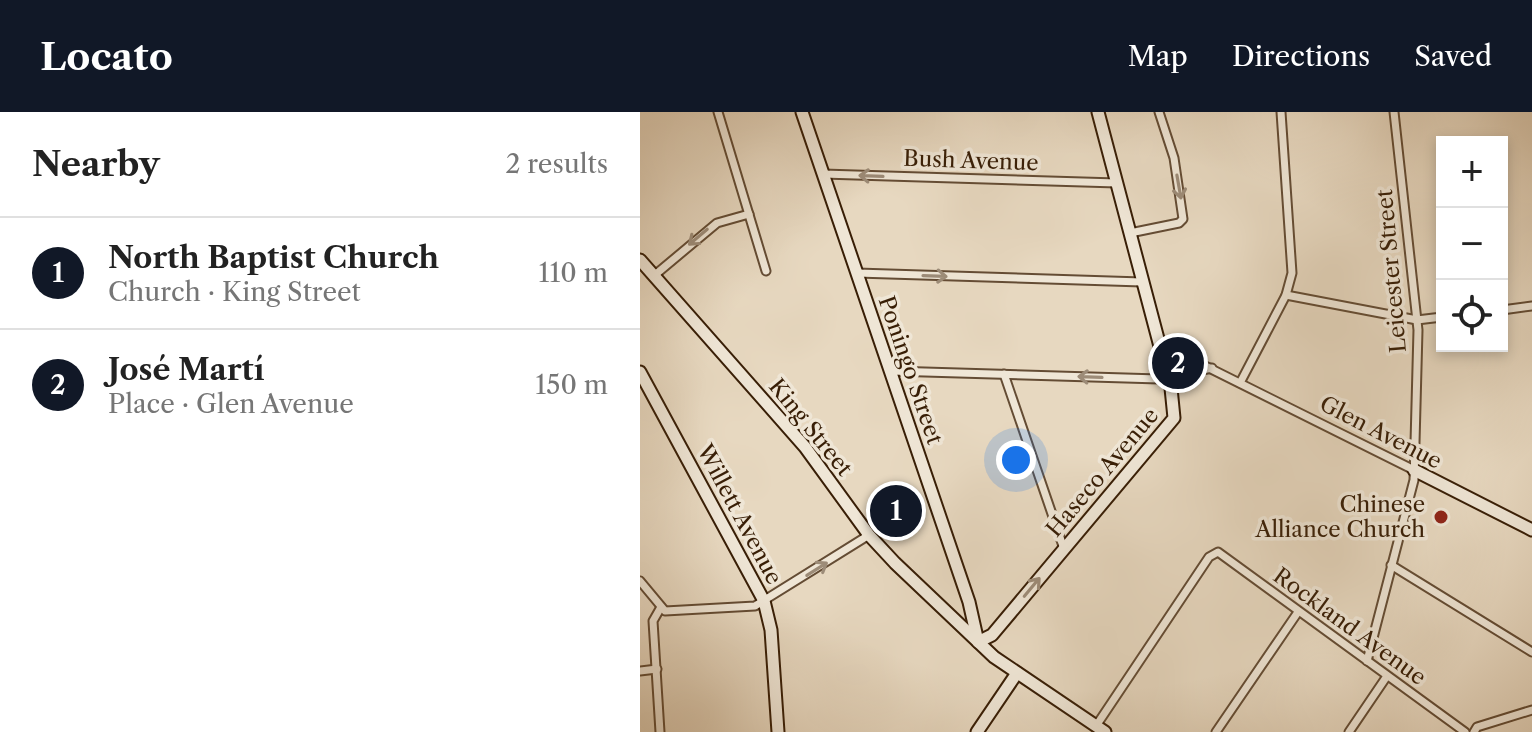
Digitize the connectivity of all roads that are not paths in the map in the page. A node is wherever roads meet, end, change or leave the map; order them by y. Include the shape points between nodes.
1 (718, 112) edge
2 (802, 112) edge
3 (1098, 112) edge
4 (1159, 112) edge
5 (1281, 112) edge
6 (1394, 112) edge
7 (823, 174) junction
8 (1117, 183) junction
9 (749, 214) junction
10 (1130, 233) junction
11 (640, 260) edge
12 (766, 271) dead end
13 (857, 273) junction
14 (656, 274) junction
15 (1142, 282) junction
16 (1286, 295) junction
17 (1532, 306) edge
18 (1508, 309) edge
19 (1436, 318) edge
20 (1417, 320) junction
21 (1159, 343) junction
22 (1212, 368) junction
23 (891, 371) junction
24 (640, 372) edge
25 (1004, 374) junction
26 (1168, 377) junction
27 (1240, 383) junction
28 (1414, 470) junction
29 (1532, 530) edge
30 (869, 535) junction
31 (1064, 549) junction
32 (1391, 565) junction
33 (640, 581) edge
34 (764, 601) junction
35 (661, 607) junction
36 (1298, 612) junction
37 (978, 642) junction
38 (1532, 652) edge
39 (1367, 661) junction
40 (657, 669) junction
41 (640, 671) edge
42 (1017, 673) junction
43 (1387, 676) junction
44 (1532, 710) edge
45 (1101, 729) edge
46 (660, 732) edge
47 (778, 732) edge
48 (977, 732) edge
49 (1216, 732) edge
50 (1349, 732) edge
51 (1465, 732) edge
52 (1474, 732) edge

1 - 9 street
2 - 7 street, Poningo Street
3 - 8 street, Haseco Avenue
4 -> 10 street via 1174,158 1183,219
5 - 16 street via 1292,273
6 - 20 street, Leicester Street
8 -> 7 street, Bush Avenue
7 - 13 street, Poningo Street
8 - 10 street, Haseco Avenue
9 - 12 street
9 -> 14 street via 717,223
10 - 15 street, Haseco Avenue
11 - 14 street, King Street
13 -> 15 street
13 - 23 street, Poningo Street
14 - 30 street, King Street via 805,447
15 - 21 street, Haseco Avenue
16 - 20 street
16 - 27 street
17 - 18 street
19 - 20 street
20 - 28 street, Leicester Street
21 - 22 street, Glen Avenue
21 - 26 street, Haseco Avenue
22 - 26 street
22 - 27 street, Glen Avenue
23 - 25 street
23 - 37 street, Poningo Street
24 - 34 street, Willett Avenue
26 -> 25 street
25 - 31 street
26 - 31 street, Haseco Avenue via 1174,418
27 - 28 street, Glen Avenue
28 - 29 street, Glen Avenue
28 - 32 street, Leicester Street
34 -> 30 street
30 - 37 street, King Street
37 -> 31 street, Haseco Avenue via 992,635
32 - 38 street
32 - 39 street, Leicester Street
33 - 35 street
34 - 35 street via 676,611
34 - 47 street, Willett Avenue
35 - 40 street via 653,621
36 - 39 street, Rockland Avenue
36 - 45 street, Rockland Avenue via 1224,555 1213,553
36 - 49 street
37 - 42 street, King Street
39 - 43 street, Rockland Avenue
40 - 41 street
40 - 46 street
42 - 45 street, King Street
42 - 48 street
43 - 50 street
43 - 51 street, Rockland Avenue
44 - 52 street

